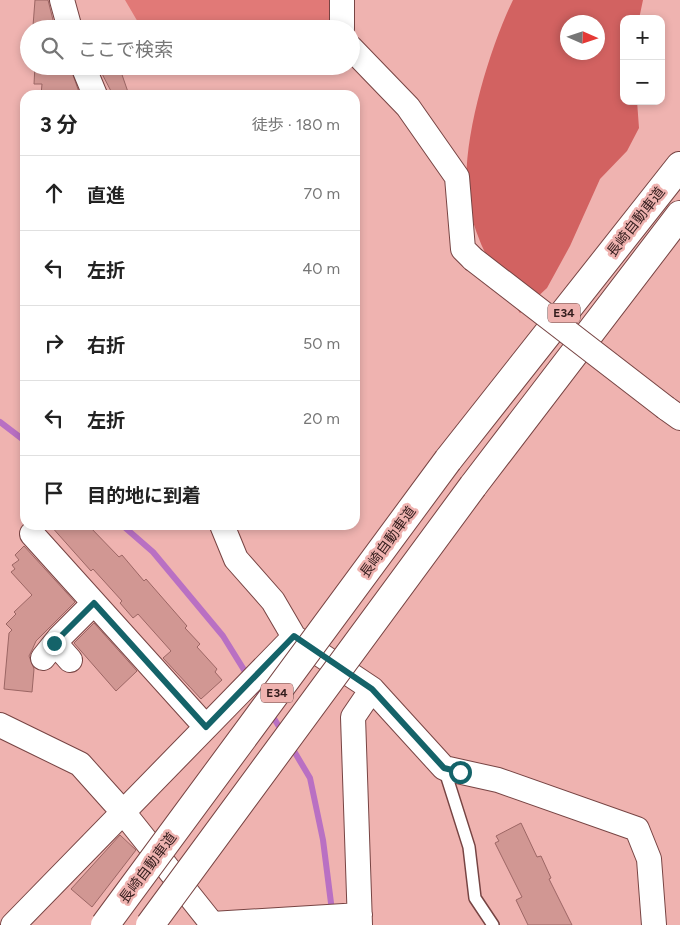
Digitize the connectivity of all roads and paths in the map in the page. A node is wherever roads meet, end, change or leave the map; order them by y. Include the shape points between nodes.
1 (62, 0) edge
2 (342, 0) edge
3 (68, 20) edge
4 (342, 20) edge
5 (360, 57) edge
6 (87, 75) edge
7 (93, 90) edge
8 (680, 166) edge
9 (680, 215) edge
10 (673, 413) edge
11 (224, 530) edge
12 (32, 534) dead end
13 (94, 603) junction
14 (294, 636) junction
15 (70, 660) dead end
16 (372, 689) junction
17 (5, 726) edge
18 (206, 727) junction
19 (444, 768) junction
20 (123, 812) junction
21 (356, 918) edge
22 (13, 925) edge
23 (105, 925) edge
24 (150, 925) edge
25 (213, 925) edge
26 (493, 925) edge
27 (654, 925) edge

1 - 3 street
2 - 4 street
5 - 10 street, bridge via 408,107 457,177 463,249
6 - 7 street
8 - 23 highway, 長崎自動車道 / E34, bridge via 448,460
9 - 24 highway, E34, bridge via 473,486
11 - 14 street via 236,559 273,601
12 - 13 street
13 - 15 street via 49,650
13 - 18 street
14 - 16 street
14 - 18 street
16 - 19 street
16 - 21 street via 353,718
17 - 20 street via 80,764
18 - 20 street
19 - 26 lane via 469,847 476,898
19 - 27 street via 498,780 637,829 649,860
20 - 22 street
20 - 25 street
21 - 25 street

